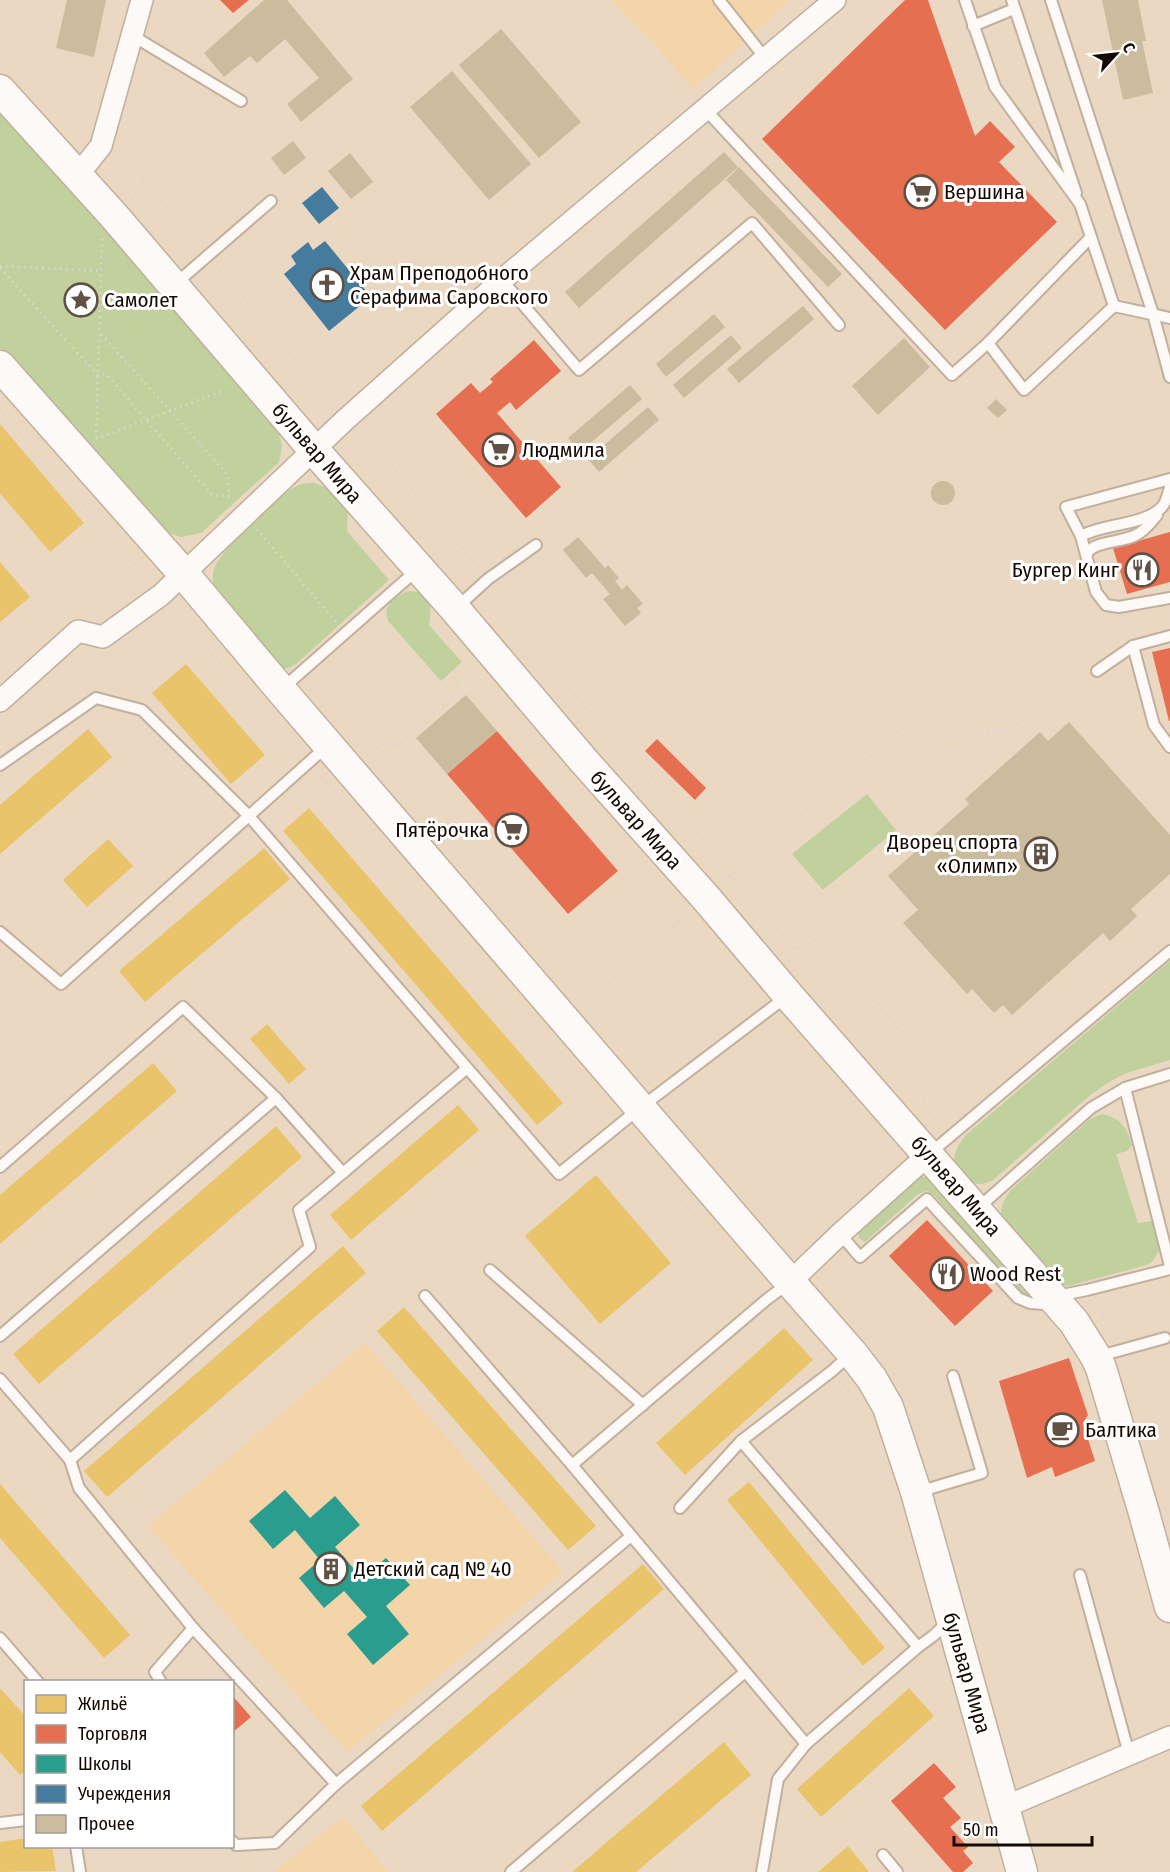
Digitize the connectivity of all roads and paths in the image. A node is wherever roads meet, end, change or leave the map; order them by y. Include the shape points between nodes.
1 (142, 0) edge
2 (719, 0) edge
3 (835, 0) edge
4 (965, 0) edge
5 (1051, 0) edge
6 (1013, 4) edge
7 (973, 26) junction
8 (133, 36) junction
9 (0, 50) edge
10 (765, 58) junction
11 (13, 85) edge
12 (241, 101) dead end
13 (704, 108) junction
14 (61, 120) dead end
15 (101, 146) junction
16 (77, 176) junction
17 (144, 180) junction
18 (271, 201) dead end
19 (1080, 204) junction
20 (114, 216) junction
21 (1091, 237) junction
22 (208, 255) junction
23 (0, 267) edge
24 (101, 271) junction
25 (502, 280) junction
26 (173, 285) junction
27 (1114, 306) junction
28 (1153, 314) junction
29 (1170, 318) edge
30 (839, 325) dead end
31 (99, 332) junction
32 (988, 343) junction
33 (0, 366) edge
34 (98, 375) junction
35 (1170, 376) edge
36 (222, 391) dead end
37 (172, 410) junction
38 (147, 420) junction
39 (345, 420) junction
40 (314, 450) junction
41 (95, 473) junction
42 (1170, 479) edge
43 (1170, 487) edge
44 (229, 496) junction
45 (82, 504) dead end
46 (1163, 507) junction
47 (245, 515) junction
48 (1081, 536) junction
49 (536, 545) dead end
50 (1086, 554) junction
51 (418, 569) junction
52 (183, 573) junction
53 (488, 579) junction
54 (1170, 598) edge
55 (455, 609) junction
56 (524, 622) junction
57 (345, 633) junction
58 (1170, 636) edge
59 (1133, 646) junction
60 (491, 652) junction
61 (1097, 672) joint
62 (281, 690) junction
63 (0, 701) edge
64 (328, 744) junction
65 (1170, 747) edge
66 (0, 765) edge
67 (350, 769) junction
68 (349, 809) dead end
69 (249, 816) junction
70 (732, 873) junction
71 (706, 898) junction
72 (0, 932) edge
73 (1170, 951) edge
74 (788, 995) junction
75 (564, 1019) junction
76 (466, 1069) junction
77 (577, 1074) dead end
78 (1170, 1074) edge
79 (1125, 1088) junction
80 (276, 1098) junction
81 (630, 1117) junction
82 (938, 1146) junction
83 (0, 1167) edge
84 (343, 1173) junction
85 (976, 1210) junction
86 (840, 1234) junction
87 (1170, 1267) edge
88 (490, 1270) dead end
89 (790, 1282) junction
90 (1087, 1290) junction
91 (425, 1296) dead end
92 (1052, 1297) junction
93 (766, 1300) junction
94 (0, 1336) edge
95 (1166, 1338) dead end
96 (1105, 1354) junction
97 (842, 1362) junction
98 (953, 1376) dead end
99 (0, 1379) edge
100 (4, 1392) edge
101 (856, 1402) dead end
102 (643, 1405) junction
103 (741, 1441) junction
104 (876, 1453) dead end
105 (70, 1460) junction
106 (572, 1465) junction
107 (916, 1492) junction
108 (680, 1508) dead end
109 (900, 1530) dead end
110 (631, 1536) junction
111 (1080, 1575) dead end
112 (1170, 1607) edge
113 (951, 1619) junction
114 (193, 1628) junction
115 (0, 1638) edge
116 (918, 1647) junction
117 (745, 1672) junction
118 (36, 1680) edge
119 (160, 1680) edge
120 (1170, 1737) edge
121 (806, 1744) junction
122 (1129, 1754) junction
123 (336, 1784) junction
124 (1005, 1807) junction
125 (24, 1820) edge
126 (0, 1823) edge
127 (234, 1843) edge
128 (76, 1848) edge
129 (883, 1855) dead end
130 (80, 1872) edge
131 (511, 1872) edge
132 (762, 1872) edge
133 (897, 1872) edge
134 (1022, 1872) edge

1 - 8 street
2 - 10 lane
3 - 10 street
4 - 7 lane
5 - 28 lane
6 - 7 lane
6 - 19 lane
7 - 19 lane via 995,87
8 - 12 lane
8 - 15 street
9 - 11 path
10 - 13 street
11 - 16 street, бульвар Мира
13 - 25 street
13 - 32 lane via 952,375
14 - 15 path
15 - 16 street
15 - 17 path via 120,155
16 - 20 street, бульвар Мира
17 - 20 path via 128,205
17 - 22 path
18 - 22 lane
19 - 21 lane
20 - 24 path via 102,228
20 - 26 street, бульвар Мира
21 - 27 lane
21 - 32 lane
22 - 26 lane
22 - 39 path
23 - 24 path
23 - 34 path
24 - 31 path
25 - 30 lane via 579,370 752,223
25 - 39 street
26 - 40 street, бульвар Мира
27 - 28 lane
27 - 32 lane via 1024,390
28 - 29 lane
28 - 35 lane
31 - 34 path
31 - 37 path
33 - 41 street, бульвар Мира
34 - 38 path via 106,374
34 - 38 path via 96,439
36 - 37 path
37 - 38 path
37 - 44 path via 228,475
38 - 44 path via 212,495
39 - 40 street
39 - 53 path via 352,439 386,459
40 - 47 street
40 - 51 street, бульвар Мира
41 - 45 path via 94,492
41 - 52 street, бульвар Мира
42 - 48 lane via 1066,507
43 - 46 lane
44 - 47 path
46 - 48 lane via 1148,517
46 - 50 lane via 1137,535 1092,548
47 - 52 street
47 - 57 path
48 - 50 lane
49 - 53 lane
50 - 54 lane via 1096,592 1106,605 1119,607
51 - 55 street, бульвар Мира
51 - 57 lane
52 - 62 street, бульвар Мира
52 - 63 street via 161,595 103,637 78,631
53 - 55 lane
53 - 56 path
55 - 60 street, бульвар Мира
56 - 60 path
56 - 70 path via 548,652 550,668 642,767
57 - 62 lane
58 - 59 lane
59 - 61 lane
59 - 65 lane via 1154,725
60 - 67 path via 458,678 457,693 395,747 383,742
60 - 71 street, бульвар Мира
61 - 70 path via 1008,729 936,740 916,716
62 - 64 street, бульвар Мира
64 - 67 street, бульвар Мира
64 - 69 lane
66 - 69 lane via 96,698 142,710
67 - 68 path via 334,792
67 - 75 street, бульвар Мира
69 - 72 lane via 61,984
69 - 76 lane
70 - 71 path
70 - 82 path via 795,950 822,937 933,1069 924,1102
71 - 74 street, бульвар Мира
71 - 75 path
73 - 82 lane
74 - 81 lane
74 - 82 street, бульвар Мира
75 - 81 street, бульвар Мира
76 - 81 lane via 559,1174
76 - 84 lane
77 - 81 path
78 - 79 lane
79 - 85 lane via 1091,1108
79 - 87 lane
80 - 83 lane via 183,1007
80 - 84 lane
80 - 94 lane
81 - 89 street, бульвар Мира
81 - 93 path
82 - 85 street, бульвар Мира
82 - 86 street
84 - 105 lane via 299,1210 310,1247
85 - 92 street, бульвар Мира
86 - 89 street
86 - 92 lane via 860,1257 927,1199 1018,1298 1043,1304
87 - 90 lane
88 - 102 lane
89 - 93 lane
89 - 97 street, бульвар Мира
90 - 92 lane
90 - 96 path via 1096,1295
91 - 106 lane
92 - 96 street, бульвар Мира
93 - 97 path
93 - 102 lane
95 - 96 lane
96 - 112 street, бульвар Мира
97 - 101 path
97 - 103 lane
97 - 107 street, бульвар Мира via 872,1379 888,1407
98 - 107 lane via 982,1473
99 - 100 lane
100 - 105 lane
102 - 106 lane
103 - 108 lane
103 - 116 lane
104 - 109 path
105 - 114 lane via 80,1488
106 - 110 lane
107 - 113 street, бульвар Мира
110 - 117 lane
110 - 123 lane
111 - 122 lane
113 - 116 lane
113 - 124 street, бульвар Мира
114 - 119 lane via 155,1672
114 - 123 lane
115 - 118 lane
116 - 121 lane
117 - 121 lane
117 - 131 lane
120 - 122 street
121 - 132 lane via 778,1779
122 - 124 street
123 - 127 lane via 275,1843
124 - 134 street, бульвар Мира
125 - 126 lane
128 - 130 lane
129 - 133 lane

